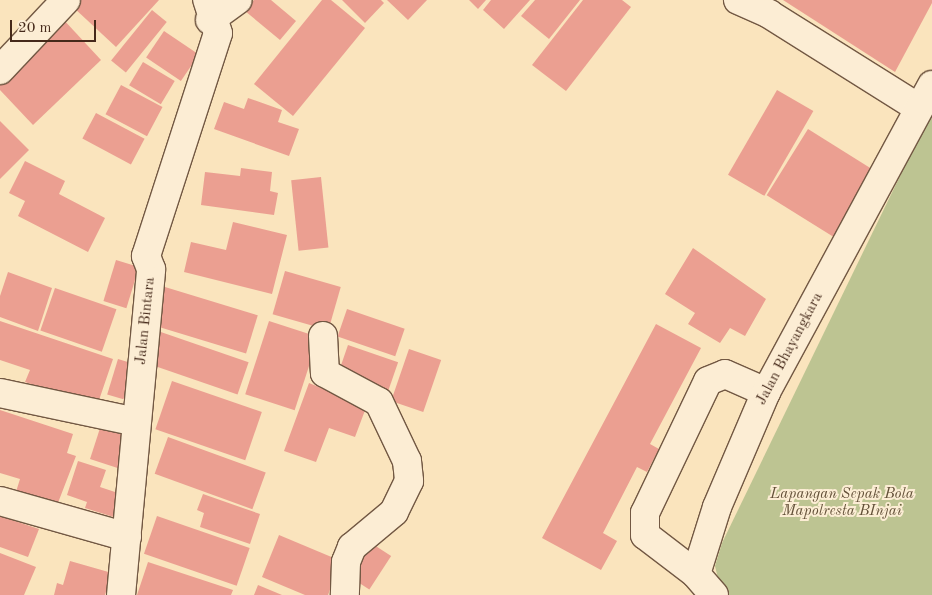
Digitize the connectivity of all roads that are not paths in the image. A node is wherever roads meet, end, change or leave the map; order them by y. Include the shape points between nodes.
1 (66, 0) edge
2 (238, 0) edge
3 (741, 0) edge
4 (774, 7) edge
5 (209, 10) edge
6 (0, 70) edge
7 (926, 96) edge
8 (323, 336) dead end
9 (766, 392) junction
10 (0, 393) edge
11 (136, 422) junction
12 (0, 501) edge
13 (127, 537) junction
14 (696, 574) junction
15 (121, 595) edge
16 (345, 595) edge
17 (714, 595) edge

1 - 6 street
2 - 5 street
3 - 4 street
4 - 7 street
5 - 11 street, Jalan Bintara via 218,32 146,256 151,269
7 - 9 street, Jalan Bhayangkara
8 - 16 street via 325,373 374,396 402,451 409,481 403,499 352,547 346,562
9 - 14 street, Jalan Bhayangkara via 714,514
9 - 14 street via 725,374 708,381 645,513 645,535
10 - 11 street
11 - 13 street, Jalan Bintara
12 - 13 street
13 - 15 street, Jalan Bintara
14 - 17 street

